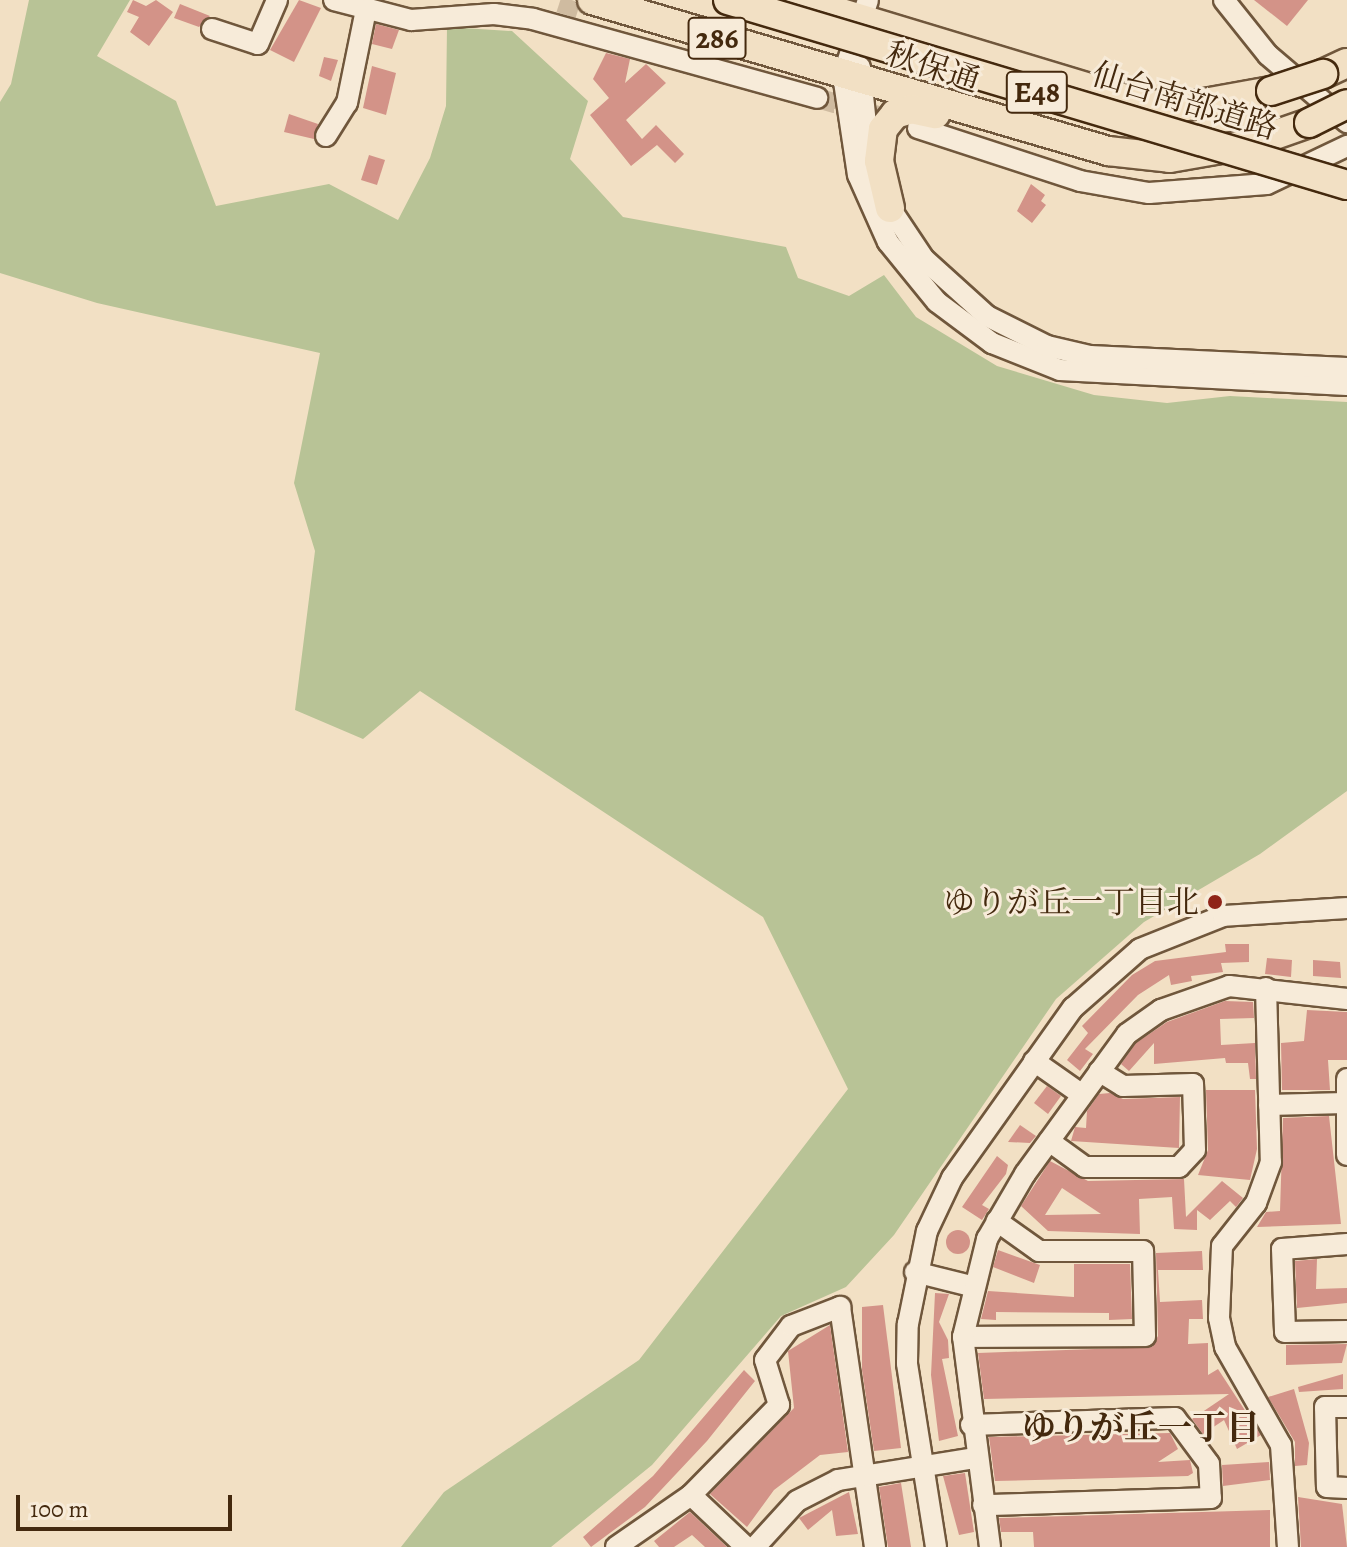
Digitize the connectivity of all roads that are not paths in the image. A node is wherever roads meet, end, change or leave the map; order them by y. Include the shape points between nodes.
1 (277, 0) edge
2 (334, 0) edge
3 (592, 0) edge
4 (728, 0) edge
5 (798, 0) edge
6 (1224, 0) edge
7 (865, 9) edge
8 (366, 10) junction
9 (212, 29) dead end
10 (1335, 68) edge
11 (851, 77) junction
12 (817, 98) tunnel mouth
13 (1347, 104) edge
14 (1347, 122) edge
15 (918, 128) tunnel mouth
16 (326, 136) dead end
17 (1045, 136) junction
18 (1347, 146) edge
19 (1347, 185) edge
20 (890, 208) junction
21 (1347, 368) edge
22 (1347, 385) edge
23 (1347, 908) edge
24 (1266, 988) junction
25 (1347, 999) edge
26 (1034, 1061) junction
27 (1099, 1071) junction
28 (1347, 1079) edge
29 (1081, 1094) junction
30 (1345, 1103) junction
31 (1269, 1105) junction
32 (1049, 1141) junction
33 (1347, 1155) edge
34 (997, 1221) junction
35 (1347, 1244) edge
36 (915, 1272) junction
37 (971, 1286) junction
38 (1347, 1331) edge
39 (963, 1337) junction
40 (1347, 1407) edge
41 (971, 1425) junction
42 (975, 1458) junction
43 (924, 1465) junction
44 (864, 1474) junction
45 (1347, 1488) edge
46 (691, 1495) junction
47 (983, 1505) junction
48 (616, 1547) edge
49 (746, 1547) edge
50 (755, 1547) edge
51 (875, 1547) edge
52 (936, 1547) edge
53 (990, 1547) edge
54 (1288, 1547) edge

1 - 9 street via 258,44
2 - 8 street
3 - 11 highway, 秋保通 / 286
4 - 19 highway, 仙台南部道路 / E48, bridge
5 - 7 highway, 秋保通
6 - 14 street via 1268,55
7 - 10 highway, 秋保通, bridge via 1139,103 1182,107 1271,91
7 - 11 street
8 - 12 street via 411,20 494,14 563,21
8 - 16 street via 347,103
11 - 17 highway, 秋保通 / 286
11 - 20 street via 869,153
11 - 22 street via 858,175 888,242 937,302 992,343 1024,359 1097,376
13 - 17 highway, 秋保通 / 286, bridge via 1249,144 1170,158
15 - 18 street via 1080,181 1149,193 1267,184
17 - 20 highway via 1017,135 911,109 895,114 879,142
20 - 21 street via 953,291 1012,331 1047,346 1140,362
23 - 26 street via 1251,911 1170,933 1105,976
24 - 25 street
24 - 27 street via 1198,992 1161,1010 1127,1034
24 - 31 street
26 - 29 street
26 - 36 street via 952,1178
27 - 29 street
27 - 32 street via 1123,1086 1193,1084 1195,1150 1179,1167 1085,1167
28 - 30 street
29 - 32 street
30 - 31 street
30 - 33 street
31 - 54 street via 1266,1185 1222,1246 1219,1318 1225,1347 1281,1445
32 - 34 street
34 - 37 street
34 - 39 street via 1039,1251 1143,1251 1145,1336
35 - 38 street via 1282,1249 1285,1332
36 - 37 street
36 - 43 street via 907,1363
37 - 39 street
39 - 41 street
40 - 45 street via 1325,1407 1327,1487
41 - 42 street
41 - 47 street via 1175,1418 1209,1464 1211,1498
42 - 43 street
42 - 47 street
43 - 44 street
43 - 52 street
44 - 46 street via 840,1307 791,1326 765,1360 779,1405
44 - 50 street via 797,1501
44 - 51 street
46 - 48 street
46 - 49 street
47 - 53 street

